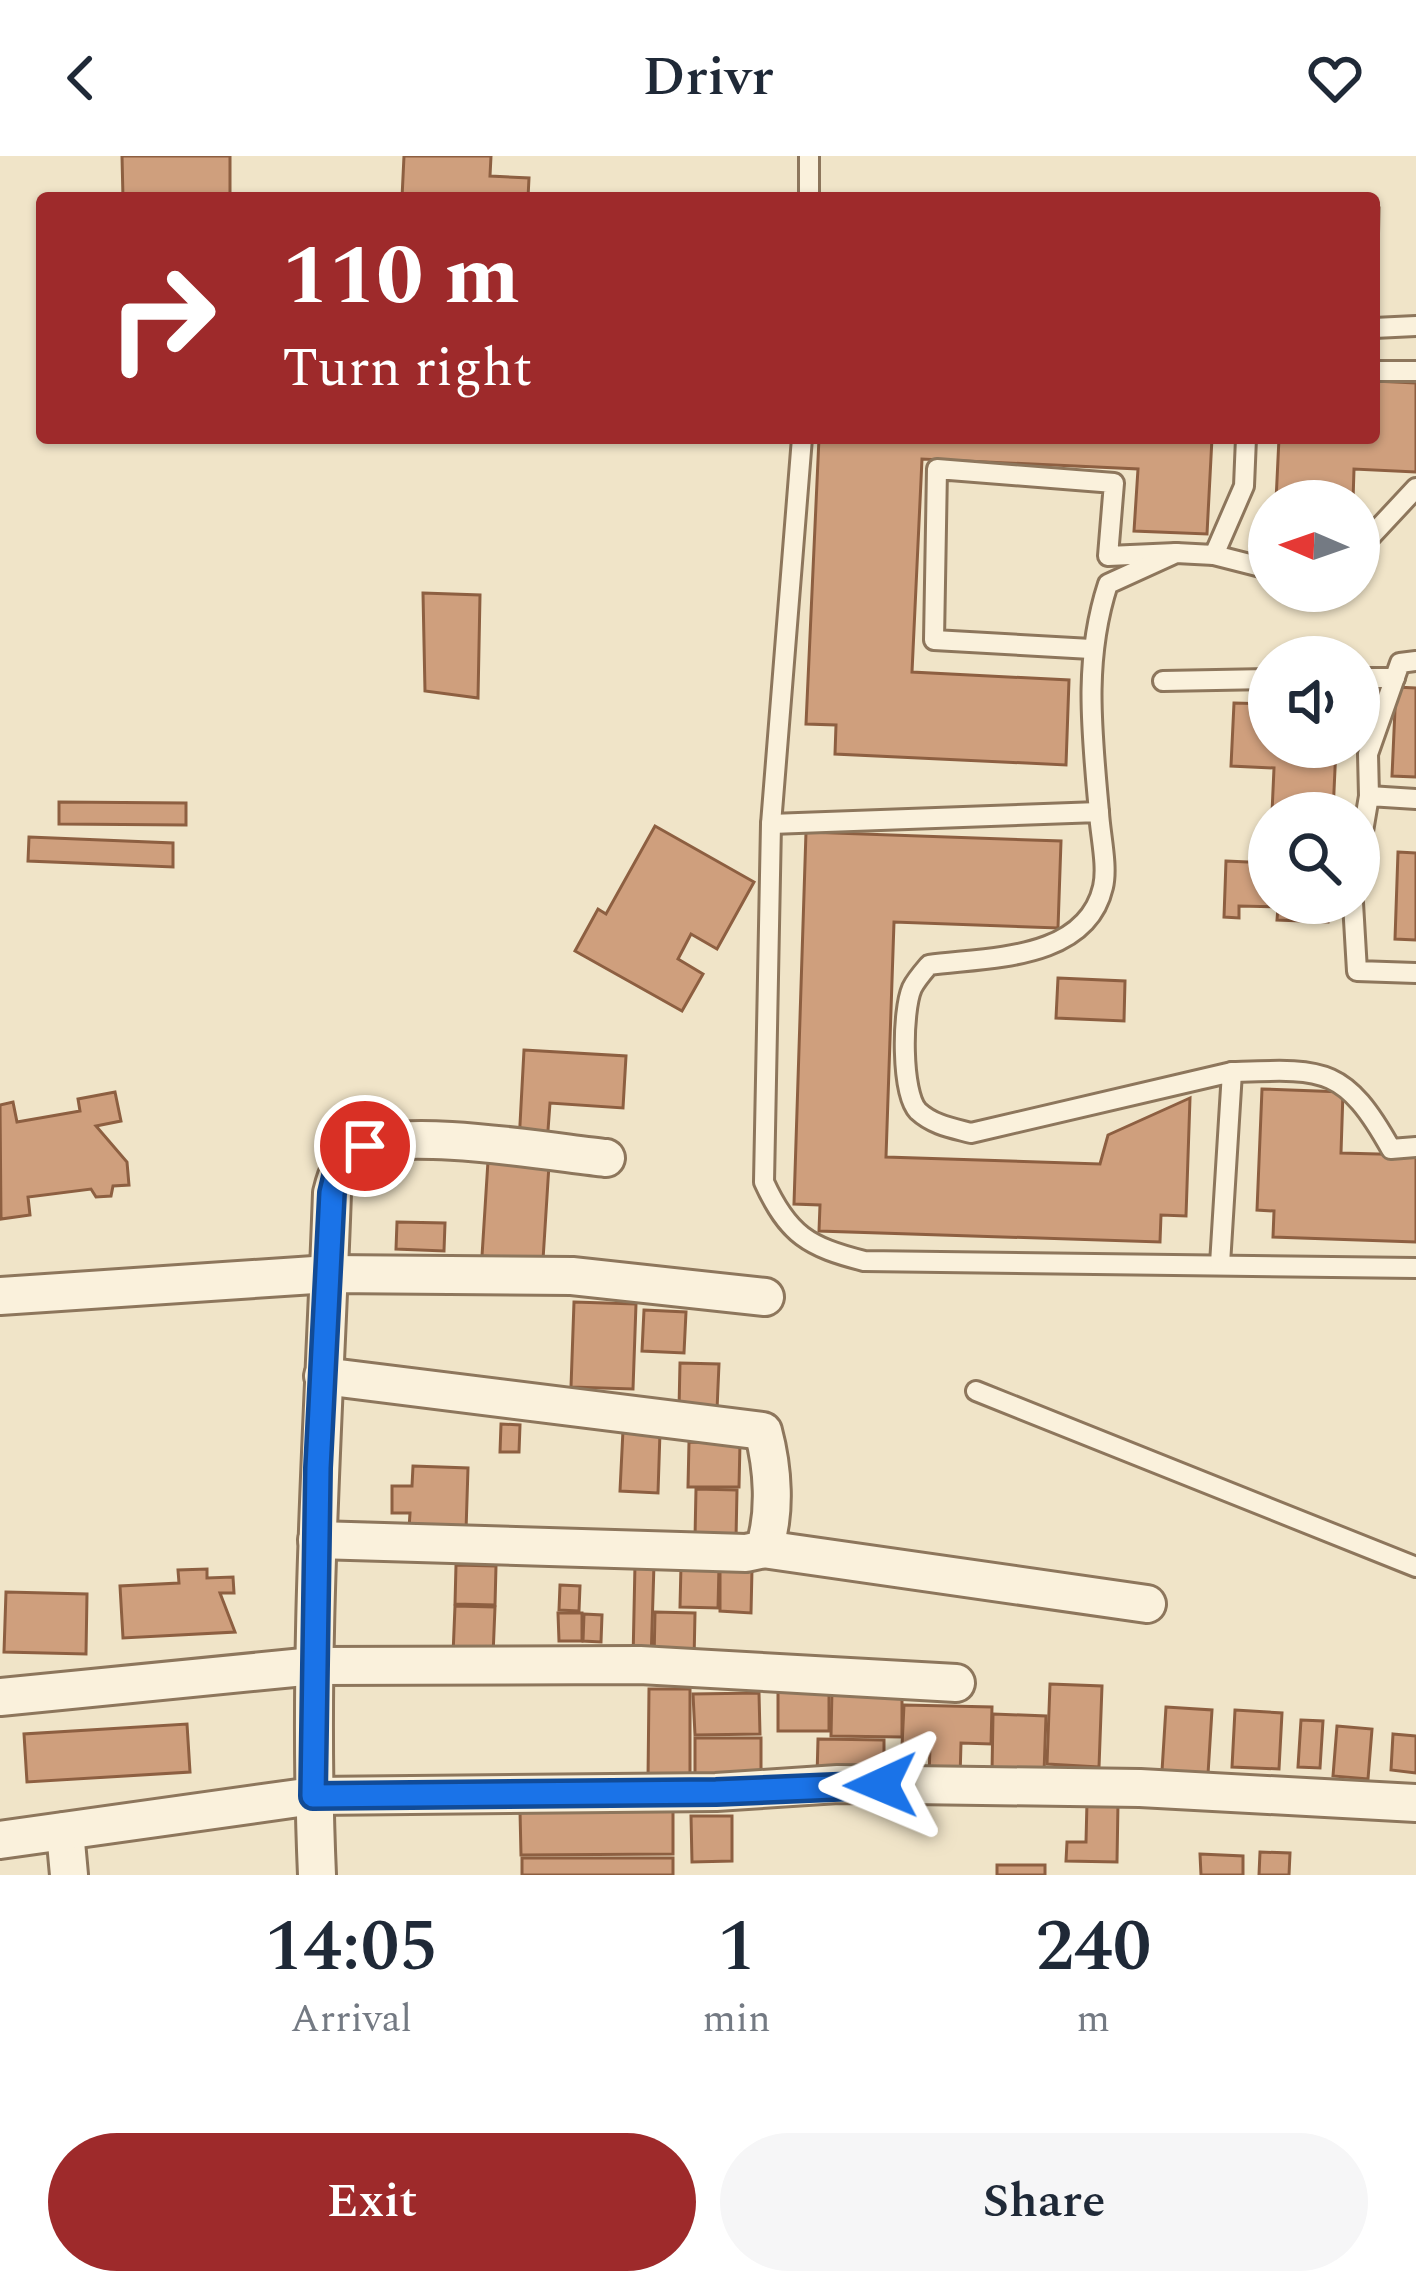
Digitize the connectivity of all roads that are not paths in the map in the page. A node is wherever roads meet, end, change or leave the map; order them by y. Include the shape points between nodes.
1 (809, 156) edge
2 (809, 192) edge
3 (1416, 326) edge
4 (1380, 328) edge
5 (1380, 370) edge
6 (1416, 371) edge
7 (802, 444) edge
8 (1246, 444) edge
9 (1416, 488) edge
10 (1380, 527) edge
11 (1175, 553) junction
12 (1214, 554) junction
13 (1248, 563) edge
14 (1091, 649) junction
15 (1416, 661) edge
16 (1380, 677) edge
17 (1395, 677) junction
18 (1248, 679) edge
19 (1162, 681) dead end
20 (1369, 792) edge
21 (1380, 797) edge
22 (1416, 799) edge
23 (1099, 812) junction
24 (771, 824) junction
25 (1354, 924) edge
26 (1416, 973) edge
27 (1232, 1072) junction
28 (1416, 1148) edge
29 (606, 1158) dead end
30 (1220, 1264) junction
31 (1416, 1268) edge
32 (329, 1274) junction
33 (0, 1296) edge
34 (765, 1297) dead end
35 (323, 1376) junction
36 (976, 1391) dead end
37 (316, 1540) junction
38 (764, 1549) junction
39 (1416, 1568) edge
40 (1147, 1604) dead end
41 (314, 1666) junction
42 (956, 1683) dead end
43 (0, 1696) edge
44 (313, 1796) junction
45 (1416, 1803) edge
46 (65, 1831) junction
47 (0, 1840) edge
48 (69, 1875) edge
49 (317, 1875) edge

1 - 2 lane
3 - 4 lane
5 - 6 lane
7 - 24 lane
8 - 12 lane via 1244,486
9 - 10 lane
11 - 12 lane
11 - 14 lane via 1108,584
11 - 14 lane via 1108,556 1114,483 937,469 934,640
12 - 13 lane
14 - 23 lane
15 - 17 lane via 1400,663
16 - 17 lane
17 - 20 lane via 1368,754
18 - 19 lane
21 - 22 lane
23 - 24 lane
23 - 27 lane via 1103,886 1083,922 1049,948 929,965 913,986 907,1069 916,1108 971,1133
24 - 30 lane via 764,1182 781,1219 819,1250 864,1261
25 - 26 lane via 1357,970
27 - 28 lane via 1310,1069 1358,1093 1391,1149
27 - 30 lane
29 - 32 street via 413,1139 365,1146 338,1168
30 - 31 lane
32 - 33 street
32 - 34 street via 572,1276
32 - 35 street
35 - 37 street
35 - 38 street via 764,1431
36 - 39 lane
37 - 38 street
37 - 41 street
38 - 40 street
41 - 42 street via 640,1665
41 - 43 street
41 - 44 street
44 - 45 street via 838,1784
44 - 46 street
44 - 49 street
46 - 47 street
46 - 48 street

